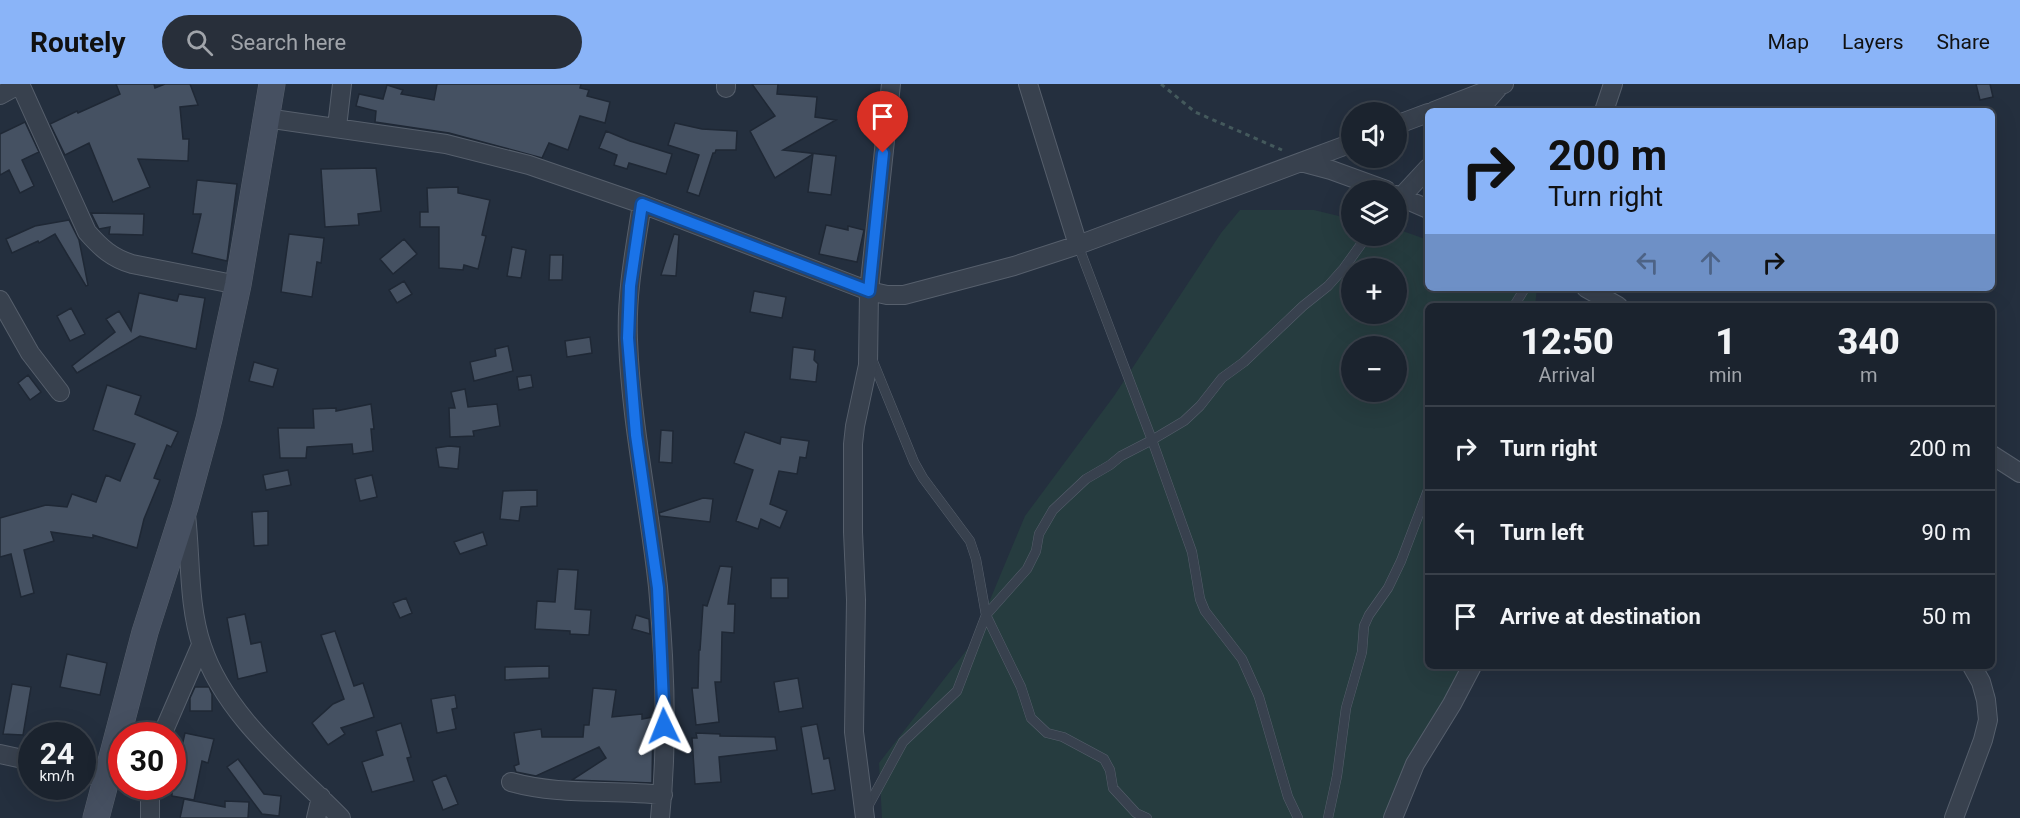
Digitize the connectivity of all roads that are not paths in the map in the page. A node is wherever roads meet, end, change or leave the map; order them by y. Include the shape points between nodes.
1 (20, 84) edge
2 (272, 84) edge
3 (342, 84) edge
4 (891, 84) edge
5 (1028, 84) edge
6 (1613, 84) edge
7 (1501, 85) edge
8 (0, 95) edge
9 (1442, 108) edge
10 (1481, 108) edge
11 (1605, 108) edge
12 (1425, 114) edge
13 (266, 118) junction
14 (1407, 121) edge
15 (337, 127) junction
16 (1341, 147) edge
17 (1301, 162) junction
18 (1425, 171) edge
19 (1356, 180) edge
20 (1407, 186) edge
21 (1407, 201) edge
22 (642, 204) junction
23 (1425, 208) edge
24 (1078, 245) junction
25 (1360, 246) edge
26 (238, 285) junction
27 (869, 291) junction
28 (1591, 291) edge
29 (0, 300) edge
30 (1613, 303) edge
31 (868, 349) junction
32 (60, 392) dead end
33 (1152, 440) junction
34 (1995, 457) edge
35 (2020, 473) edge
36 (1425, 498) edge
37 (185, 507) junction
38 (986, 615) junction
39 (201, 645) junction
40 (1470, 669) edge
41 (1974, 669) edge
42 (168, 722) edge
43 (0, 754) edge
44 (18, 758) edge
45 (96, 770) edge
46 (511, 782) dead end
47 (663, 795) junction
48 (321, 797) junction
49 (95, 800) edge
50 (150, 800) edge
51 (865, 815) edge
52 (96, 818) edge
53 (150, 818) edge
54 (316, 818) edge
55 (341, 818) edge
56 (660, 818) edge
57 (1147, 818) edge
58 (1298, 818) edge
59 (1328, 818) edge
60 (1393, 818) edge
61 (1954, 818) edge

1 - 8 street
1 - 26 street via 87,232 101,248 132,264
2 - 13 main road
3 - 15 street
4 - 27 street
5 - 24 street
6 - 11 street
7 - 9 street
7 - 10 street
12 - 14 street
13 - 15 street
13 - 26 main road
15 - 22 street via 446,144 529,165
16 - 17 street
17 - 19 street
17 - 24 street
18 - 20 street
21 - 23 street
22 - 27 street
22 - 47 street via 630,286 628,338 636,435 658,588 665,745
24 - 27 street via 924,291 893,296
24 - 33 lane
25 - 33 lane via 1328,286 1222,378 1184,421
26 - 37 main road
27 - 31 street
28 - 30 street
29 - 32 street via 30,353
31 - 38 lane via 914,462 970,541
31 - 51 street via 855,426 853,521 854,732
33 - 38 lane via 1086,479 1053,510 1027,568
33 - 58 lane via 1192,552 1200,599 1242,659 1255,688
34 - 35 street
36 - 59 lane via 1401,561 1364,626
37 - 39 street
37 - 45 main road
38 - 51 lane via 957,691 903,742
38 - 57 lane via 1021,687 1031,718 1047,733 1063,737 1104,759 1113,788 1136,813
39 - 42 street
39 - 48 street via 219,686 247,723
40 - 60 street via 1414,764
41 - 61 street via 1981,682 1988,720
43 - 44 street
46 - 47 street via 530,788
47 - 56 street
48 - 54 street
48 - 55 street
49 - 52 main road
50 - 53 street

